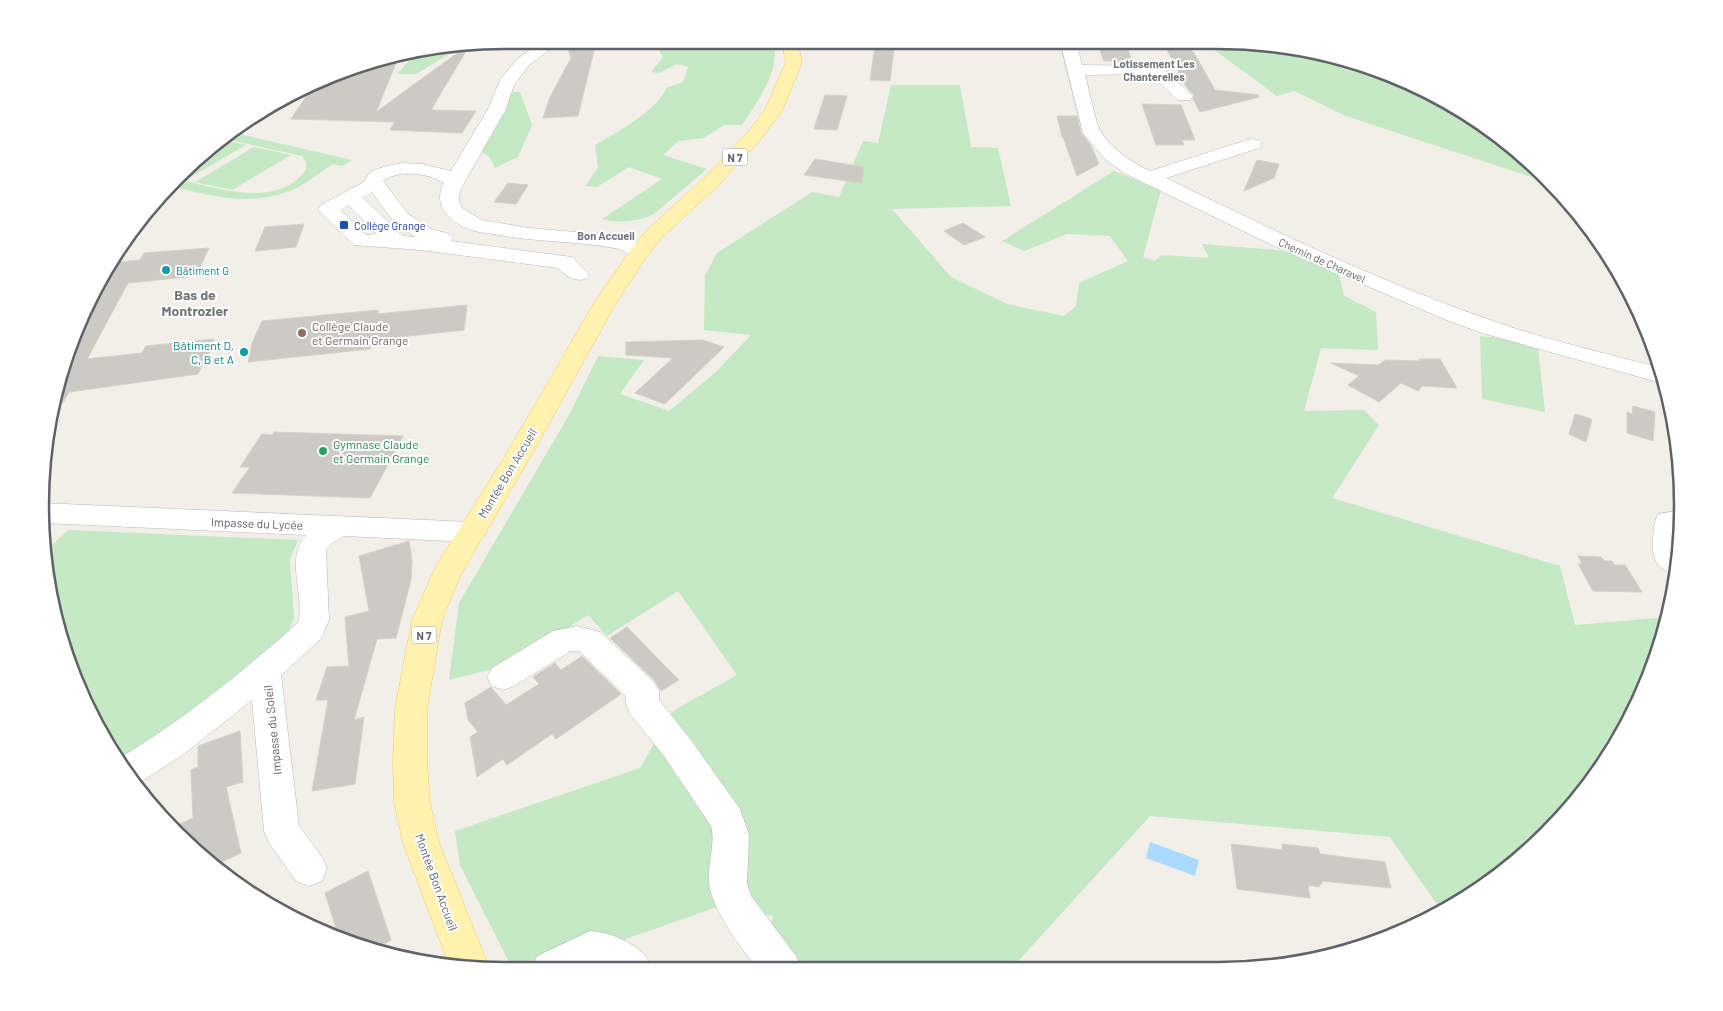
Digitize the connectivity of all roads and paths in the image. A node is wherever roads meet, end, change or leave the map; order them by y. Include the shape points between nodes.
1 (541, 49) edge
2 (792, 49) edge
3 (1070, 49) edge
4 (1076, 70) junction
5 (1184, 96) dead end
6 (1253, 144) dead end
7 (475, 150) junction
8 (424, 169) junction
9 (1148, 178) junction
10 (454, 181) junction
11 (374, 184) junction
12 (529, 234) junction
13 (639, 252) junction
14 (578, 274) dead end
15 (1655, 376) edge
16 (49, 513) edge
17 (1673, 521) edge
18 (340, 526) junction
19 (472, 532) junction
20 (1671, 559) edge
21 (266, 671) junction
22 (503, 677) dead end
23 (133, 769) edge
24 (309, 869) dead end
25 (467, 960) edge
26 (567, 962) edge
27 (620, 962) edge
28 (776, 962) edge

1 - 7 street via 523,62 506,84
2 - 13 main road, Montée Bon Accueil / N 7 via 794,62 783,91 764,124 710,183
3 - 4 street, Chemin de Charavel
4 - 5 street via 1154,70
4 - 9 street, Chemin de Charavel via 1092,133 1113,156
6 - 9 street
7 - 8 street via 452,162
7 - 10 street
8 - 10 street
8 - 11 street via 387,172 375,178
9 - 15 street, Chemin de Charavel via 1302,251 1452,314
10 - 12 street via 449,195 452,210 459,216 476,225
11 - 12 street via 402,218 424,234 472,239
11 - 14 street via 345,199 388,241 564,262
12 - 13 street via 622,242
13 - 19 main road, Montée Bon Accueil / N 7 via 604,303
16 - 18 street, Impasse du Lycée
17 - 20 street via 1668,521 1667,556
18 - 19 street, Impasse du Lycée
18 - 21 street, Impasse du Soleil via 321,537 312,547 314,620 310,630
19 - 25 main road, Montée Bon Accueil / N 7 via 446,574 427,620 411,709 410,762 412,802 421,843
21 - 23 street via 172,744
21 - 24 street, Impasse du Soleil via 282,830
22 - 28 street via 564,640 577,638 588,641 643,691 642,704 676,746 727,820 731,835 728,884 737,908
26 - 27 street via 590,950 604,951

